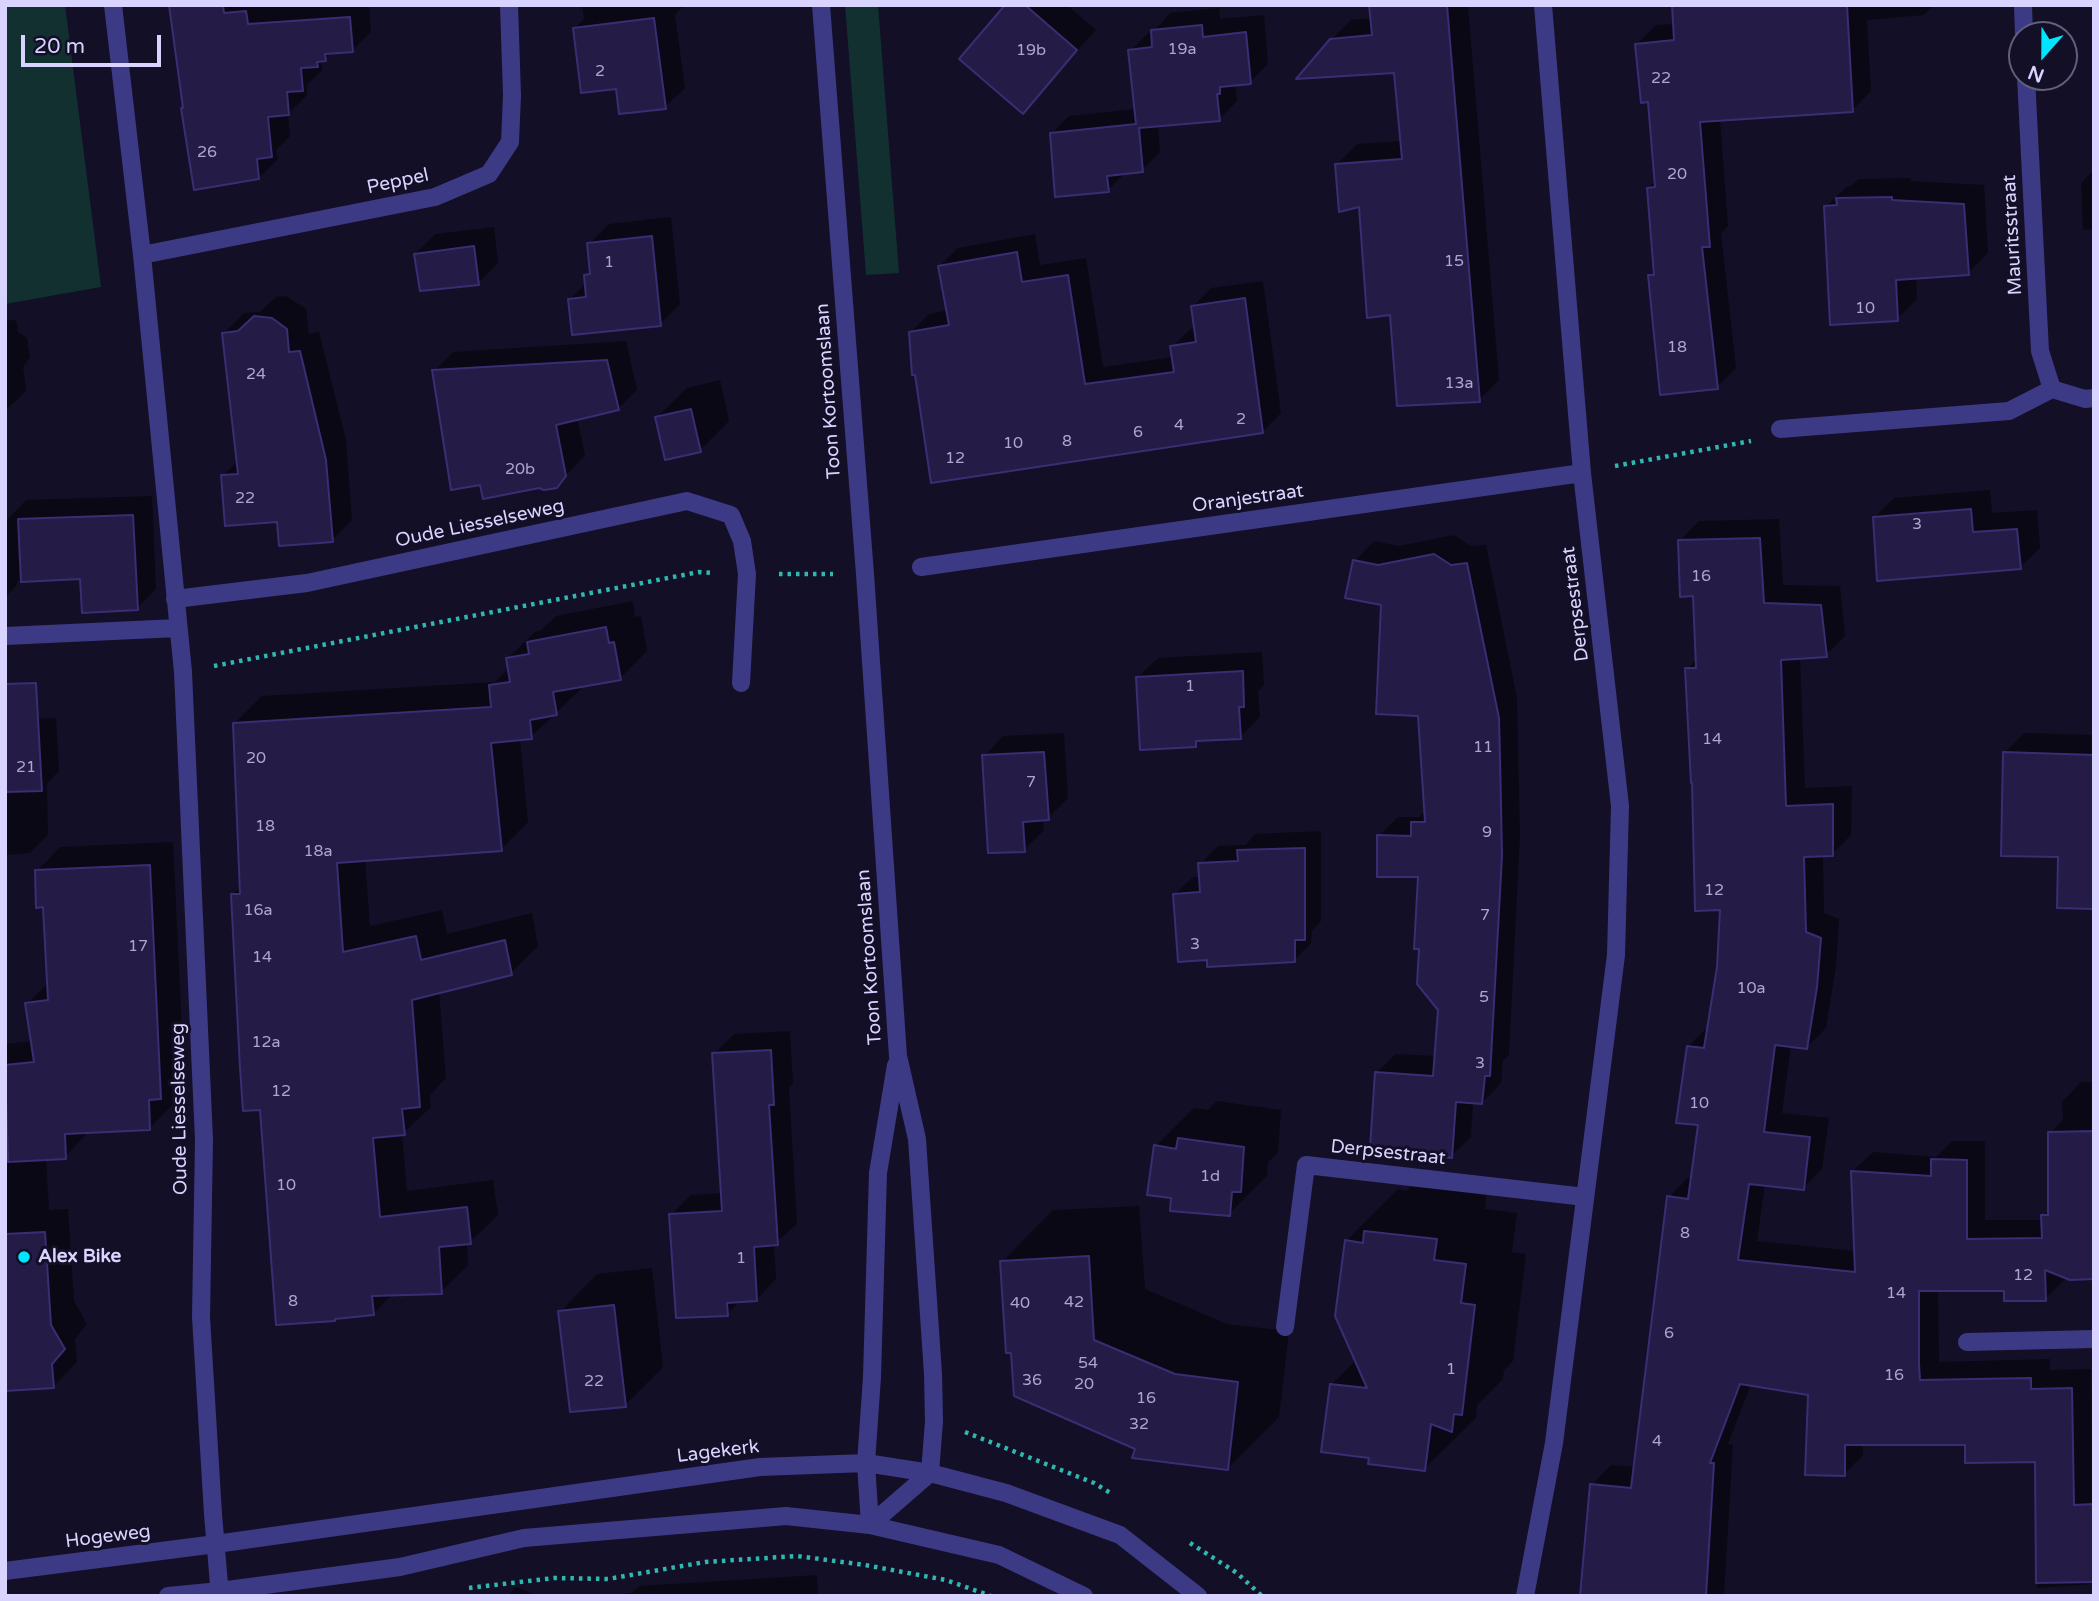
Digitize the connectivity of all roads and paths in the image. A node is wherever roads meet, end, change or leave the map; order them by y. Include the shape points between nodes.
1 (113, 5) edge
2 (509, 5) edge
3 (821, 5) edge
4 (1543, 5) edge
5 (2027, 91) edge
6 (142, 255) junction
7 (2052, 389) junction
8 (2094, 398) edge
9 (1780, 429) joint
10 (1582, 473) junction
11 (921, 568) dead end
12 (747, 574) junction
13 (865, 574) junction
14 (175, 599) junction
15 (178, 628) junction
16 (5, 636) edge
17 (183, 673) junction
18 (741, 683) dead end
19 (898, 1056) junction
20 (1585, 1197) junction
21 (1285, 1327) dead end
22 (2094, 1339) edge
23 (1967, 1342) dead end
24 (866, 1463) junction
25 (930, 1474) junction
26 (870, 1525) junction
27 (216, 1544) junction
28 (5, 1571) edge
29 (460, 1589) dead end
30 (220, 1593) edge
31 (168, 1596) edge
32 (991, 1596) edge
33 (1084, 1596) edge
34 (1198, 1596) edge
35 (1525, 1596) edge

1 - 6 street, Oude Liesselseweg
2 - 6 street, Peppel via 510,142 489,174 435,197
3 - 13 street, Toon Kortoomslaan
4 - 10 street, Derpsestraat
5 - 7 street, Mauritsstraat via 2040,351
6 - 14 street, Oude Liesselseweg
7 - 8 street via 2085,400
7 - 9 street via 2009,411
9 - 10 path via 1762,439
10 - 11 street, Oranjestraat
10 - 20 street, Derpsestraat via 1620,806 1616,955
12 - 13 path
12 - 14 street, Oude Liesselseweg via 742,541 731,515 687,501 307,583
12 - 17 path via 699,572
12 - 18 street
13 - 19 street, Toon Kortoomslaan
14 - 15 street, Oude Liesselseweg
15 - 16 street
15 - 17 street, Oude Liesselseweg
17 - 27 street, Oude Liesselseweg via 204,1140 201,1317
19 - 24 street via 878,1173
19 - 25 street, Toon Kortoomslaan via 917,1139 933,1374
20 - 21 street, Derpsestraat via 1306,1165
20 - 35 street, Derpsestraat via 1554,1443
22 - 23 street
24 - 25 street, Lagekerk
24 - 26 street
24 - 27 street, Lagekerk via 760,1467
25 - 26 street
25 - 34 street, Lagekerk via 1006,1493 1120,1535
26 - 30 street via 786,1516 524,1538 400,1567
26 - 33 street via 999,1555
27 - 28 street, Hogeweg
27 - 30 street, Oude Liesselseweg
29 - 32 path via 797,1556 946,1580
30 - 31 street

